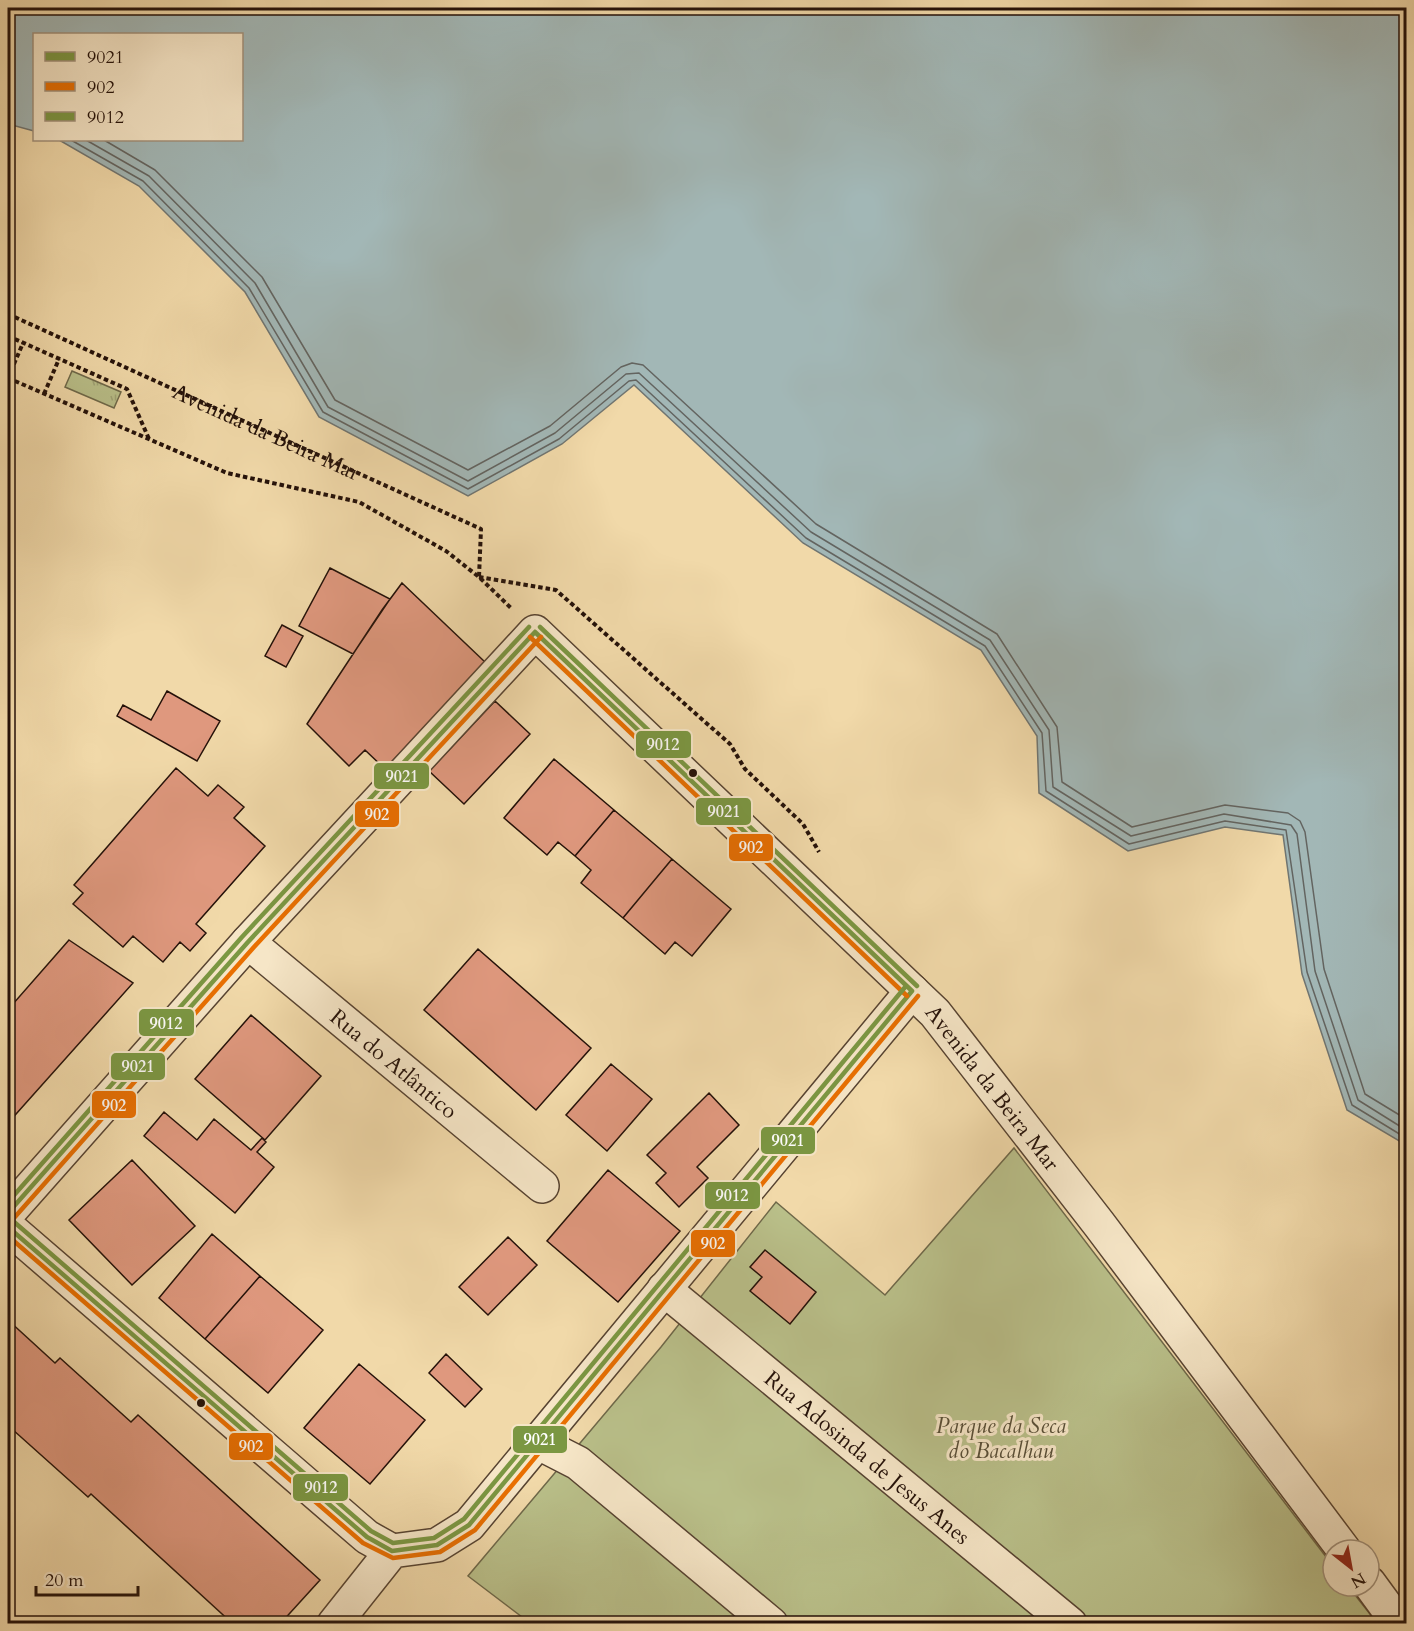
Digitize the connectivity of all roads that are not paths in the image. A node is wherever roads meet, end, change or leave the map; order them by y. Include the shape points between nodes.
1 (248, 942) junction
2 (912, 991) junction
3 (542, 1186) dead end
4 (8, 1213) edge
5 (8, 1227) edge
6 (664, 1289) junction
7 (537, 1442) junction
8 (1335, 1538) edge
9 (392, 1551) junction
10 (1381, 1598) edge
11 (333, 1623) edge
12 (741, 1623) edge
13 (771, 1623) edge
14 (1070, 1623) edge
15 (1400, 1623) edge

1 - 2 street, Avenida da Beira Mar via 534,632
1 - 3 street, Rua do Atlântico
1 - 4 street
2 - 6 street
2 - 8 street, Avenida da Beira Mar via 935,1013 1099,1224
5 - 9 street via 367,1537
6 - 7 street
6 - 14 street, Rua Adosinda de Jesus Anes
7 - 9 street via 469,1525 437,1545
7 - 12 street via 566,1478
7 - 13 street via 578,1463
9 - 11 street
10 - 15 street

